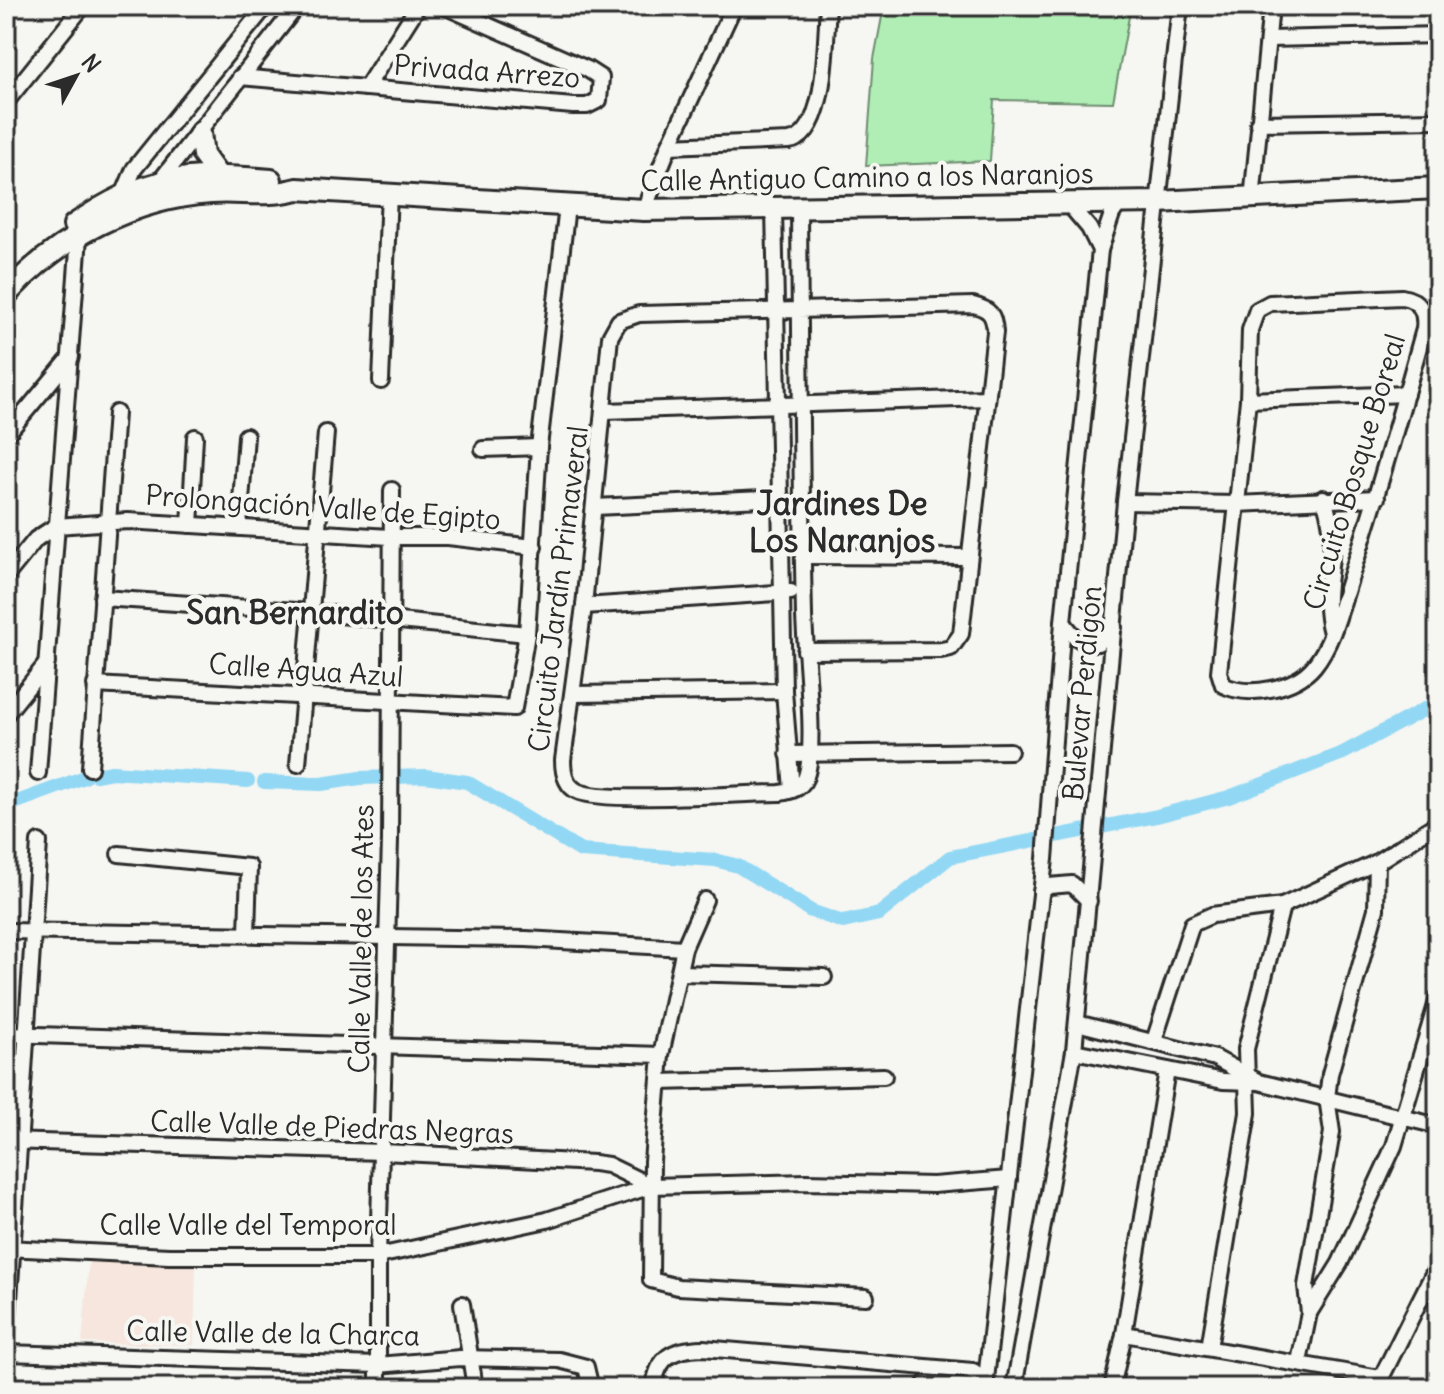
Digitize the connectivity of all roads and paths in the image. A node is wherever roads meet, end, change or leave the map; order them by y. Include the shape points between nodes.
1 (83, 6) edge
2 (266, 6) edge
3 (297, 6) edge
4 (418, 6) edge
5 (444, 6) edge
6 (734, 6) edge
7 (828, 6) edge
8 (1180, 6) edge
9 (1271, 6) edge
10 (1438, 35) edge
11 (1269, 39) junction
12 (240, 77) junction
13 (366, 88) junction
14 (6, 102) edge
15 (1438, 120) edge
16 (1258, 123) junction
17 (200, 133) junction
18 (669, 146) junction
19 (218, 176) junction
20 (159, 180) junction
21 (1438, 188) edge
22 (297, 189) junction
23 (389, 193) junction
24 (1252, 200) junction
25 (1067, 202) junction
26 (1120, 202) junction
27 (1158, 202) junction
28 (121, 205) junction
29 (147, 205) junction
30 (567, 206) junction
31 (799, 207) junction
32 (774, 208) junction
33 (644, 210) junction
34 (79, 237) junction
35 (1100, 250) junction
36 (6, 277) edge
37 (6, 295) edge
38 (775, 310) junction
39 (799, 310) junction
40 (71, 357) junction
41 (381, 381) dead end
42 (1406, 394) junction
43 (987, 398) junction
44 (1248, 400) junction
45 (780, 405) junction
46 (798, 405) junction
47 (605, 411) junction
48 (116, 413) dead end
49 (326, 433) dead end
50 (6, 435) edge
51 (246, 436) dead end
52 (195, 437) dead end
53 (539, 447) junction
54 (483, 449) dead end
55 (392, 490) dead end
56 (782, 498) junction
57 (1323, 498) junction
58 (1377, 498) junction
59 (1125, 502) junction
60 (1236, 504) junction
61 (595, 507) junction
62 (110, 522) junction
63 (190, 525) junction
64 (56, 526) junction
65 (239, 527) junction
66 (320, 532) junction
67 (390, 537) junction
68 (534, 547) junction
69 (804, 556) junction
70 (968, 557) junction
71 (6, 576) edge
72 (784, 592) junction
73 (804, 592) junction
74 (102, 598) junction
75 (584, 606) junction
76 (311, 612) junction
77 (1063, 622) junction
78 (389, 623) junction
79 (1114, 628) junction
80 (1331, 633) junction
81 (527, 634) junction
82 (805, 651) junction
83 (47, 663) junction
84 (95, 685) junction
85 (784, 691) junction
86 (303, 694) junction
87 (573, 694) junction
88 (388, 701) junction
89 (6, 714) edge
90 (1010, 751) dead end
91 (788, 754) junction
92 (809, 754) junction
93 (298, 764) dead end
94 (90, 768) dead end
95 (38, 773) dead end
96 (797, 788) junction
97 (1438, 823) edge
98 (39, 842) dead end
99 (119, 854) dead end
100 (1377, 862) junction
101 (1041, 892) junction
102 (705, 900) dead end
103 (1089, 901) junction
104 (1282, 906) junction
105 (6, 931) edge
106 (33, 932) junction
107 (247, 934) junction
108 (387, 938) junction
109 (684, 948) junction
110 (680, 973) junction
111 (824, 977) dead end
112 (1438, 998) edge
113 (1077, 1023) junction
114 (6, 1034) edge
115 (28, 1035) junction
116 (1154, 1041) junction
117 (385, 1048) junction
118 (1074, 1051) junction
119 (661, 1055) junction
120 (1167, 1070) junction
121 (884, 1076) dead end
122 (1250, 1079) junction
123 (659, 1082) junction
124 (1327, 1098) junction
125 (1405, 1119) junction
126 (1438, 1126) edge
127 (6, 1141) edge
128 (22, 1141) junction
129 (383, 1152) junction
130 (1009, 1179) junction
131 (651, 1186) junction
132 (8, 1248) edge
133 (378, 1256) junction
134 (1438, 1264) edge
135 (866, 1297) dead end
136 (462, 1304) dead end
137 (1309, 1313) junction
138 (1124, 1334) junction
139 (6, 1346) edge
140 (1209, 1348) junction
141 (6, 1353) edge
142 (471, 1359) junction
143 (1299, 1362) junction
144 (378, 1365) junction
145 (926, 1366) junction
146 (1378, 1383) edge
147 (986, 1384) edge
148 (1015, 1385) edge
149 (924, 1386) edge
150 (378, 1388) edge
151 (475, 1388) edge
152 (591, 1388) edge
153 (654, 1388) edge
154 (1112, 1388) edge

1 - 14 street
2 - 28 street via 134,169
3 - 12 street
4 - 13 street, Privada Arrezo
5 - 13 street, Privada Arrezo via 587,69 601,78 599,100 573,106
6 - 18 street
7 - 18 street via 820,92 806,134 789,141
8 - 27 street, Bulevar Perdigón
9 - 11 street
10 - 11 street
11 - 16 street
12 - 13 street, Privada Arrezo
12 - 17 street
15 - 16 street
16 - 24 street
17 - 19 street via 203,155
17 - 20 street
18 - 33 street
19 - 20 street, Calle Antiguo Camino a los Naranjos
19 - 22 street, Calle Antiguo Camino a los Naranjos via 282,182
20 - 28 street, Calle Antiguo Camino a los Naranjos
20 - 29 street
21 - 24 street, Calle Antiguo Camino a los Naranjos
22 - 23 street, Calle Antiguo Camino a los Naranjos
22 - 29 street, Calle Antiguo Camino a los Naranjos via 198,194
23 - 30 street, Calle Antiguo Camino a los Naranjos
23 - 41 street
24 - 27 street, Calle Antiguo Camino a los Naranjos
25 - 26 street, Calle Antiguo Camino a los Naranjos
25 - 31 street, Calle Antiguo Camino a los Naranjos
25 - 35 street
26 - 27 street, Calle Antiguo Camino a los Naranjos
26 - 35 street
27 - 59 street, Bulevar Perdigón
28 - 29 street, Calle Antiguo Camino a los Naranjos
28 - 34 street
28 - 36 street via 77,223
30 - 33 street, Calle Antiguo Camino a los Naranjos
30 - 53 street
31 - 32 street, Calle Antiguo Camino a los Naranjos
31 - 39 street
32 - 33 street, Calle Antiguo Camino a los Naranjos
32 - 38 street
34 - 37 street
34 - 40 street
35 - 77 street
38 - 39 street
38 - 45 street
38 - 47 street, Circuito Jardín Primaveral via 639,314 619,321 610,337
39 - 43 street via 986,308 993,314 995,332
39 - 46 street
40 - 50 street
40 - 64 street
42 - 44 street
42 - 44 street, Circuito Bosque Boreal via 1425,319 1415,301 1290,300 1262,305 1252,318
42 - 58 street, Circuito Bosque Boreal
43 - 46 street
43 - 70 street
44 - 60 street, Circuito Bosque Boreal
45 - 46 street
45 - 47 street
45 - 56 street
46 - 69 street
47 - 61 street, Circuito Jardín Primaveral
48 - 62 street
49 - 66 street
51 - 65 street
52 - 63 street
53 - 54 street
53 - 68 street
55 - 67 street, Calle Valle de los Ates
56 - 61 street
56 - 72 street
57 - 58 street
57 - 60 street
57 - 80 street via 1335,538 1325,604
58 - 80 street, Circuito Bosque Boreal
59 - 60 street
59 - 79 street, Bulevar Perdigón
60 - 80 street, Circuito Bosque Boreal via 1220,659 1223,685 1258,692 1300,678 1318,660
61 - 75 street, Circuito Jardín Primaveral
62 - 63 street, Prolongación Valle de Egipto
62 - 64 street, Prolongación Valle de Egipto
62 - 74 street
63 - 65 street, Prolongación Valle de Egipto
64 - 71 street via 36,539
64 - 83 street
65 - 66 street, Prolongación Valle de Egipto
66 - 67 street, Prolongación Valle de Egipto
66 - 76 street
67 - 68 street, Prolongación Valle de Egipto via 448,537
67 - 78 street, Calle Valle de los Ates
68 - 81 street
69 - 70 street
69 - 73 street
70 - 82 street via 961,634 951,648
72 - 73 street
72 - 75 street
72 - 85 street
73 - 82 street
74 - 76 street
74 - 84 street
75 - 87 street, Circuito Jardín Primaveral
76 - 78 street
76 - 86 street
77 - 79 street via 1073,637 1087,644 1098,643
77 - 101 street
78 - 81 street
78 - 88 street, Calle Valle de los Ates
79 - 103 street, Bulevar Perdigón
81 - 88 street, Calle Agua Azul via 514,708
82 - 92 street
83 - 89 street
83 - 95 street
84 - 86 street, Calle Agua Azul
84 - 94 street
85 - 87 street
85 - 91 street
86 - 88 street, Calle Agua Azul
86 - 93 street
87 - 96 street, Circuito Jardín Primaveral via 563,760 566,780 574,790 603,796
88 - 108 street, Calle Valle de los Ates
90 - 92 street
91 - 92 street
91 - 96 street
92 - 96 street
97 - 100 street
98 - 106 street
99 - 107 street via 249,867
100 - 104 street
100 - 124 street via 1376,909
101 - 103 street via 1072,884
101 - 130 street
102 - 109 street
103 - 113 street, Bulevar Perdigón
104 - 116 street via 1212,915 1192,924
104 - 122 street via 1246,1049
105 - 106 street
106 - 107 street
106 - 115 street
107 - 108 street
108 - 109 street
108 - 117 street, Calle Valle de los Ates
109 - 110 street
110 - 111 street
110 - 119 street
112 - 125 street
113 - 116 street
113 - 118 street, Bulevar Perdigón
114 - 115 street
115 - 117 street
115 - 128 street
116 - 122 street via 1215,1058
117 - 119 street
117 - 129 street, Calle Valle de los Ates
118 - 120 street
118 - 148 street, Bulevar Perdigón
119 - 123 street
120 - 122 street
120 - 138 street
121 - 123 street
122 - 124 street
122 - 140 street
123 - 131 street
124 - 125 street
124 - 137 street via 1332,1132 1306,1286
125 - 126 street
125 - 137 street via 1340,1263
127 - 128 street, Calle Valle de Piedras Negras
128 - 129 street, Calle Valle de Piedras Negras
128 - 132 street
129 - 131 street, Calle Valle de Piedras Negras via 594,1163
129 - 133 street, Calle Valle de los Ates
130 - 131 street, Calle Valle del Temporal via 933,1185
130 - 147 street
131 - 133 street, Calle Valle del Temporal via 547,1220
131 - 135 street via 651,1280 664,1286
132 - 133 street, Calle Valle del Temporal via 169,1256
132 - 139 street
133 - 144 street, Calle Valle de los Ates
134 - 146 street
136 - 142 street
137 - 143 street
138 - 140 street
138 - 154 street
140 - 143 street
141 - 144 street, Calle Valle de la Charca
142 - 144 street, Calle Valle de la Charca
142 - 151 street
142 - 152 street, Calle Valle de la Charca via 559,1360 586,1367
143 - 146 street
144 - 150 street, Calle Valle de los Ates
145 - 147 street via 973,1371
145 - 149 street
145 - 153 street via 684,1349 658,1364
147 - 149 street

